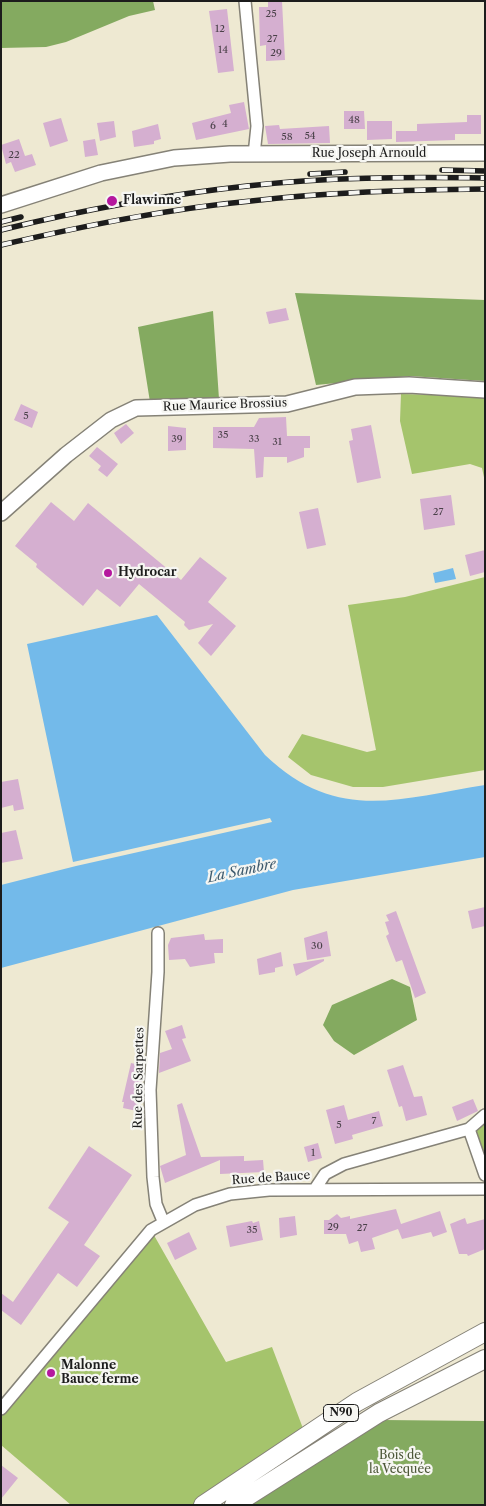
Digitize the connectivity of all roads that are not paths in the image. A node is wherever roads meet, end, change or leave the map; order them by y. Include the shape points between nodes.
1 (245, 1) edge
2 (485, 153) edge
3 (254, 154) junction
4 (1, 205) edge
5 (485, 390) edge
6 (1, 513) edge
7 (158, 933) dead end
8 (485, 1115) edge
9 (469, 1129) junction
10 (485, 1175) edge
11 (315, 1188) junction
12 (485, 1189) edge
13 (163, 1222) junction
14 (485, 1332) edge
15 (485, 1359) edge
16 (1, 1409) edge
17 (203, 1505) edge
18 (234, 1505) edge

1 - 3 street via 257,126
2 - 3 street, Rue Joseph Arnould
3 - 4 street, Rue Joseph Arnould via 174,158 136,164
5 - 6 street, Rue Maurice Brossius via 409,385 354,387 287,404 136,408 111,420 66,455
7 - 13 street, Rue des Sarpettes via 150,1090 153,1177 156,1204
8 - 9 street
9 - 10 street
9 - 11 street via 344,1164 325,1174
11 - 12 street, Rue de Bauce
11 - 13 street, Rue de Bauce via 230,1194 195,1204
13 - 16 street, Rue de Bauce via 151,1230
14 - 17 main road, N90 via 357,1402
15 - 18 main road, N90 via 379,1413

